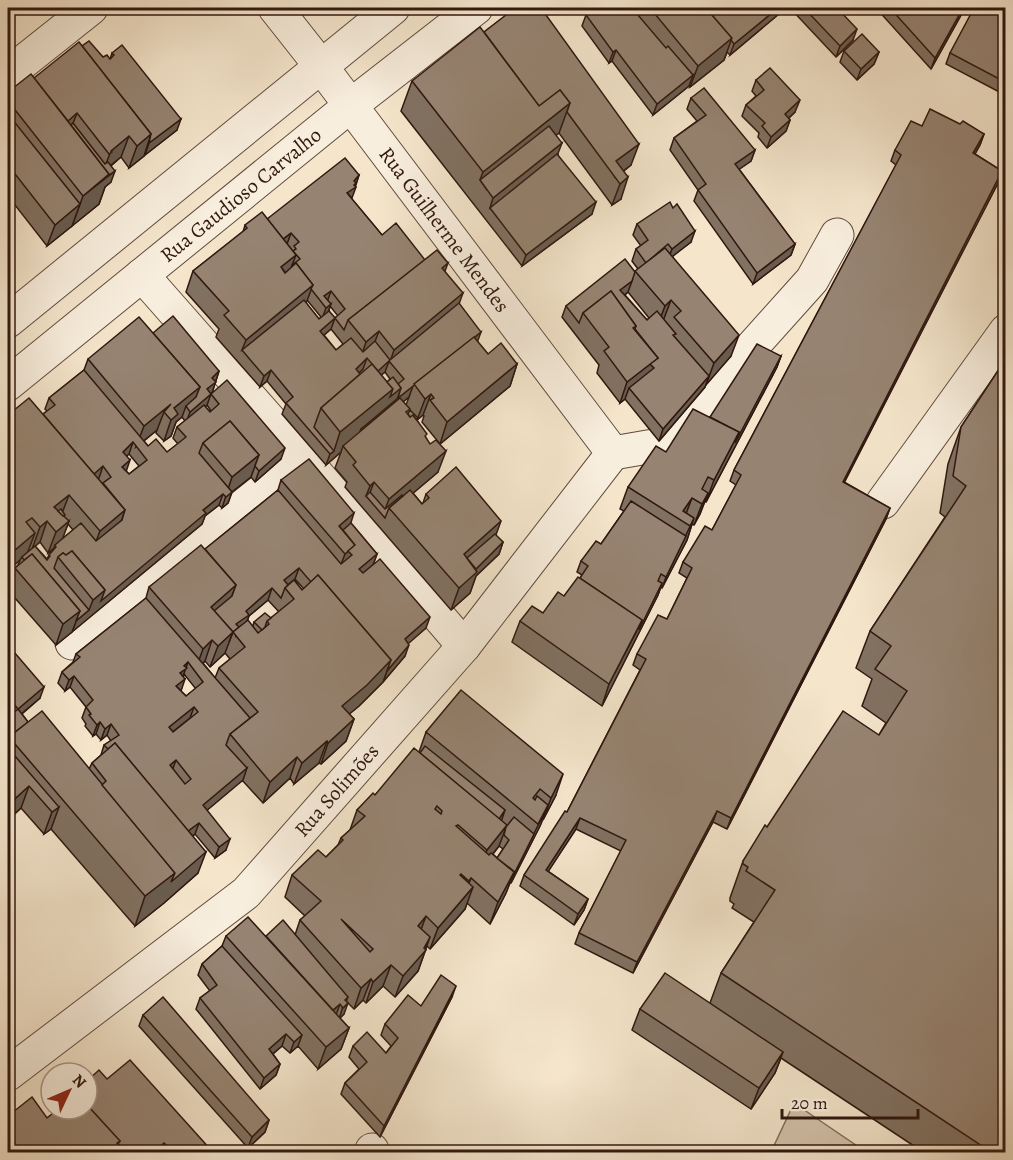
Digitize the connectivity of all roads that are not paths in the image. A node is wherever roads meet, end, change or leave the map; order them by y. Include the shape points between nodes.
1 (91, 8) edge
2 (274, 8) edge
3 (393, 8) edge
4 (476, 8) edge
5 (320, 65) junction
6 (8, 74) edge
7 (350, 106) junction
8 (837, 235) dead end
9 (142, 275) junction
10 (8, 321) edge
11 (1005, 332) edge
12 (8, 384) edge
13 (613, 453) junction
14 (303, 458) junction
15 (883, 502) edge
16 (72, 643) dead end
17 (464, 646) junction
18 (8, 1074) edge

1 - 6 street
2 - 5 street, Rua Guilherme Mendes
3 - 5 street
4 - 7 street, Rua Gaudioso Carvalho
5 - 7 street, Rua Guilherme Mendes
5 - 10 street
7 - 9 street, Rua Gaudioso Carvalho
7 - 13 street, Rua Guilherme Mendes
8 - 13 street via 812,280 665,444
9 - 12 street, Rua Gaudioso Carvalho
9 - 14 street
11 - 15 street
13 - 17 street, Rua Solimões
14 - 16 street
14 - 17 street
17 - 18 street, Rua Solimões via 246,893

